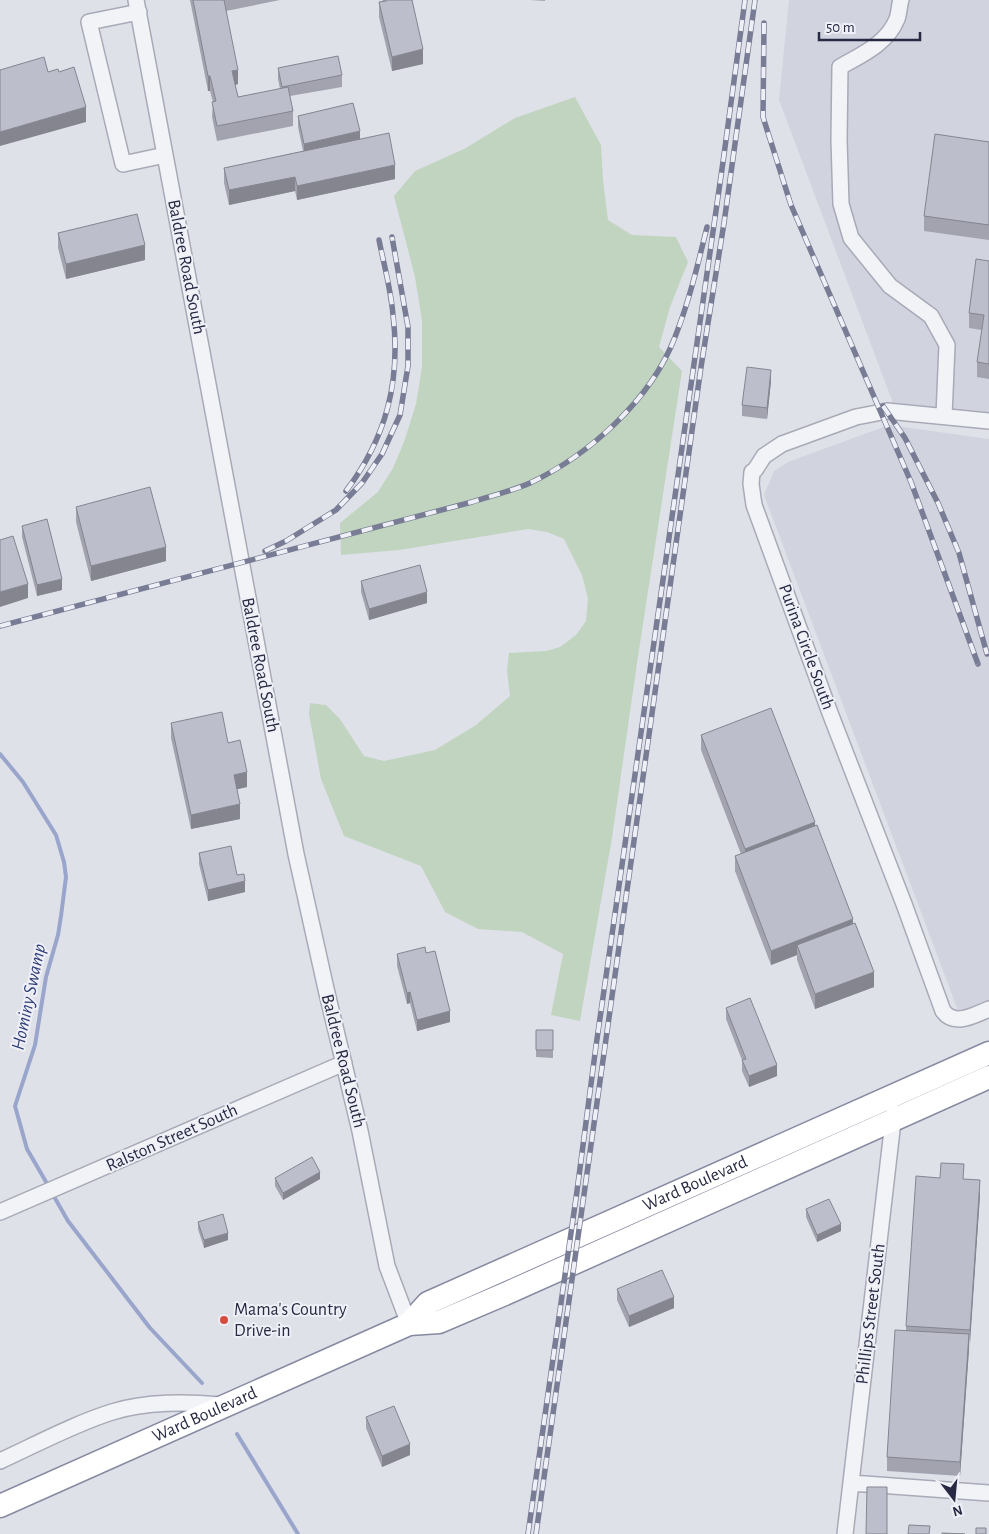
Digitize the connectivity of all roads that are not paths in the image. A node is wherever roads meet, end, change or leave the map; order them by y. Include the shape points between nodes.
1 (901, 0) edge
2 (138, 6) edge
3 (165, 155) junction
4 (944, 416) junction
5 (989, 421) edge
6 (989, 1009) edge
7 (989, 1053) edge
8 (344, 1062) junction
9 (989, 1077) edge
10 (896, 1094) junction
11 (893, 1120) junction
12 (0, 1212) edge
13 (409, 1324) junction
14 (226, 1405) junction
15 (0, 1461) edge
16 (851, 1484) junction
17 (989, 1493) edge
18 (0, 1506) edge
19 (845, 1534) edge

1 - 4 street via 897,19 888,36 868,52 840,67 841,204 852,238 890,286 931,316 948,345
2 - 3 street, Baldree Road South
2 - 3 street via 89,22 123,164
3 - 8 street, Baldree Road South via 288,817
4 - 5 street, Purina Circle South
4 - 6 street, Purina Circle South via 887,411 856,417 770,451 752,472 751,484 757,514 943,1011 958,1020
7 - 10 highway, Ward Boulevard
8 - 12 street, Ralston Street South
8 - 13 street, Baldree Road South via 387,1266
9 - 11 highway, Ward Boulevard
10 - 11 street, Phillips Street South
10 - 13 highway, Ward Boulevard via 428,1302
11 - 13 highway, Ward Boulevard via 439,1322
11 - 16 street, Phillips Street South
13 - 14 highway, Ward Boulevard
14 - 15 street via 186,1402 113,1412
14 - 18 highway, Ward Boulevard
16 - 17 street
16 - 19 street, Phillips Street South

